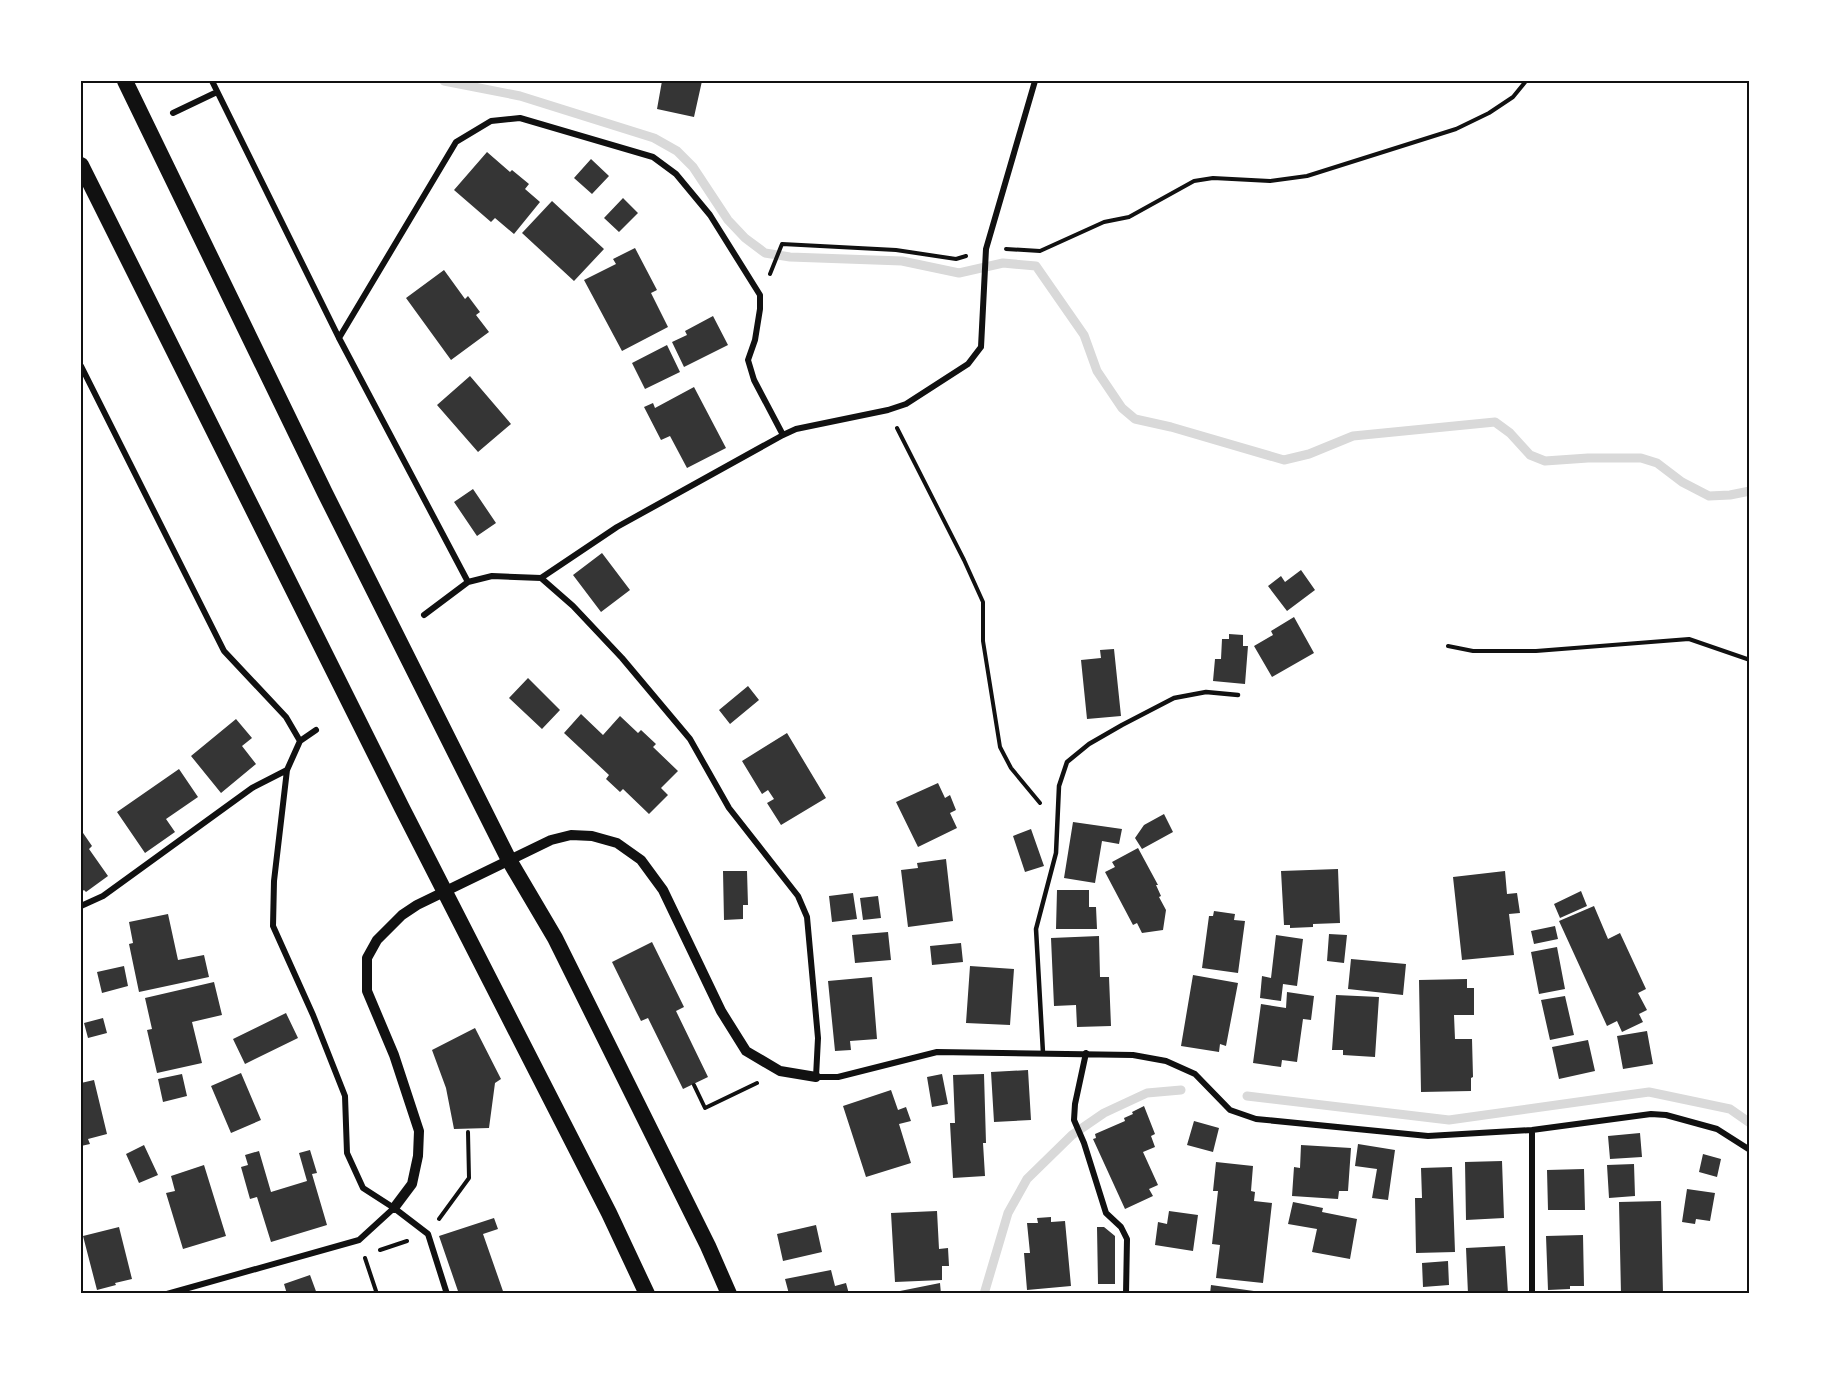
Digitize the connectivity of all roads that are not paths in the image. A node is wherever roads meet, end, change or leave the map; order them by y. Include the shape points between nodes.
1 (124, 81) edge
2 (212, 81) edge
3 (1035, 81) edge
4 (217, 92) junction
5 (173, 113) dead end
6 (81, 165) edge
7 (339, 338) junction
8 (81, 366) edge
9 (783, 435) junction
10 (541, 578) junction
11 (468, 582) junction
12 (424, 615) dead end
13 (1238, 695) dead end
14 (316, 730) dead end
15 (300, 741) junction
16 (287, 770) junction
17 (509, 860) junction
18 (445, 891) junction
19 (81, 906) edge
20 (1043, 1053) junction
21 (1086, 1053) junction
22 (816, 1077) junction
23 (1532, 1130) junction
24 (1750, 1150) edge
25 (394, 1208) junction
26 (167, 1294) edge
27 (447, 1294) edge
28 (646, 1294) edge
29 (729, 1294) edge
30 (1126, 1294) edge
31 (1532, 1294) edge

1 - 17 highway
2 - 4 street
3 - 9 street via 986,249 981,347 969,364 906,404
4 - 5 street
4 - 7 street
6 - 18 highway
7 - 9 street via 456,142 491,121 520,118 653,157 676,174 710,215 760,295 755,340 748,360 754,380
7 - 11 street
8 - 15 street via 224,651 286,717
9 - 10 street via 617,527
10 - 11 street via 492,576
10 - 22 street via 622,658 690,739 729,808 798,896 807,917 818,1038
11 - 12 street
13 - 20 lane via 1206,692 1174,698 1089,744 1067,762 1059,786 1056,853 1036,929
14 - 15 street
15 - 16 street
16 - 19 street via 252,788 103,897
16 - 25 street via 274,881 273,926 345,1096 347,1153 363,1188
17 - 18 street
17 - 22 street via 571,835 617,843 641,860 663,890 721,1011 746,1051 780,1071
17 - 29 highway via 555,938
18 - 25 street via 402,915 377,939 367,958 367,991 394,1055 419,1131 412,1184
18 - 28 highway via 609,1213
20 - 21 street
20 - 22 street via 937,1052 838,1077
21 - 23 street via 1166,1061 1195,1074 1230,1110 1256,1119 1428,1136
21 - 30 street via 1074,1120 1106,1213 1127,1239
23 - 24 street via 1666,1115 1717,1129
23 - 31 street
25 - 26 street via 359,1240
25 - 27 street via 428,1234

